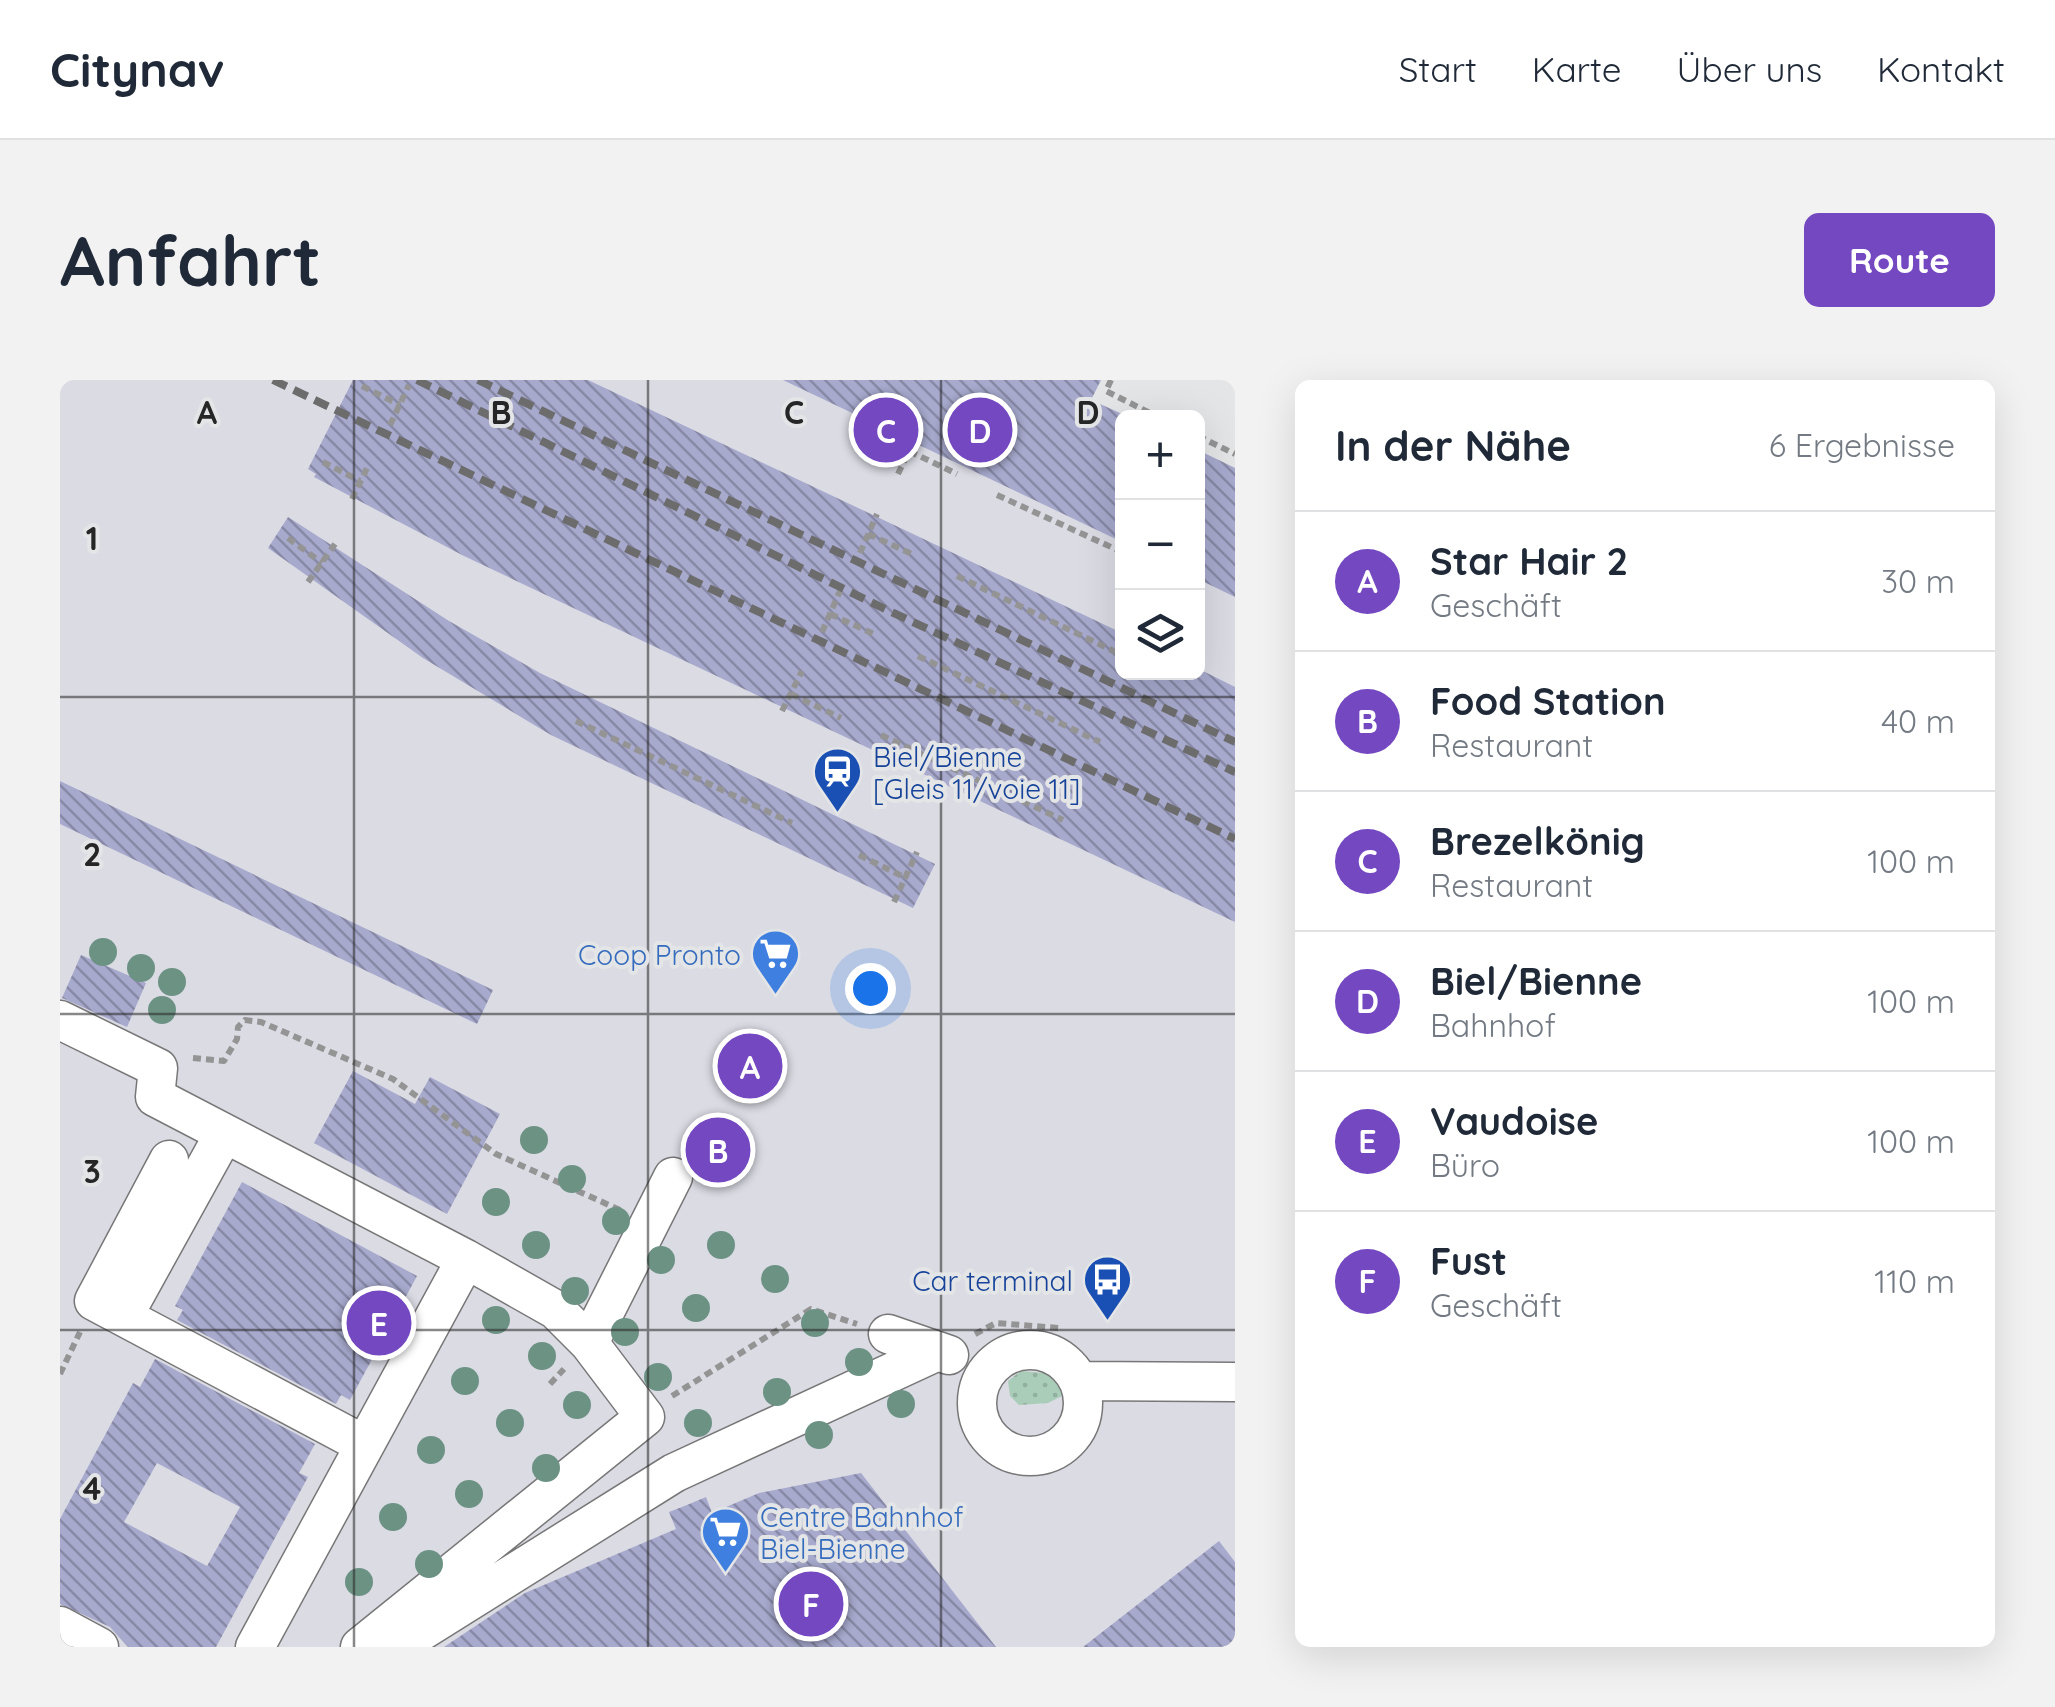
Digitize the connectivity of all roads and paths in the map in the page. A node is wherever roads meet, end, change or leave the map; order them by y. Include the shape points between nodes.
1 (1111, 380) edge
2 (409, 385) dead end
3 (362, 386) dead end
4 (400, 404) junction
5 (1144, 410) edge
6 (390, 425) dead end
7 (1205, 439) edge
8 (1235, 454) edge
9 (324, 462) dead end
10 (368, 464) dead end
11 (898, 474) dead end
12 (956, 474) dead end
13 (360, 481) junction
14 (997, 494) dead end
15 (352, 499) dead end
16 (877, 514) dead end
17 (868, 534) junction
18 (288, 538) dead end
19 (334, 544) dead end
20 (1115, 549) edge
21 (860, 552) dead end
22 (912, 554) dead end
23 (322, 563) junction
24 (956, 576) dead end
25 (308, 582) dead end
26 (840, 591) dead end
27 (830, 614) junction
28 (822, 632) dead end
29 (876, 635) dead end
30 (1115, 651) edge
31 (918, 656) dead end
32 (802, 671) dead end
33 (790, 694) junction
34 (782, 710) dead end
35 (841, 718) dead end
36 (576, 721) dead end
37 (881, 734) dead end
38 (1100, 742) dead end
39 (1063, 820) dead end
40 (792, 823) dead end
41 (918, 852) dead end
42 (859, 855) dead end
43 (906, 878) junction
44 (894, 902) dead end
45 (60, 1020) edge
46 (158, 1068) junction
47 (214, 1128) junction
48 (169, 1160) dead end
49 (673, 1177) dead end
50 (650, 1223) junction
51 (466, 1258) junction
52 (109, 1308) junction
53 (1059, 1328) dead end
54 (888, 1334) joint
55 (590, 1343) junction
56 (938, 1351) junction
57 (990, 1368) junction
58 (1080, 1381) junction
59 (1235, 1382) edge
60 (645, 1417) junction
61 (364, 1444) junction
62 (60, 1626) edge
63 (99, 1647) edge
64 (256, 1647) edge
65 (360, 1647) edge
66 (396, 1647) edge

1 - 5 path via 1106,391
2 - 4 path
3 - 4 path
4 - 6 path
7 - 8 path
9 - 13 path
10 - 13 path
11 - 12 path via 909,451
13 - 15 path
14 - 20 path
16 - 17 path
17 - 21 path
17 - 22 path
18 - 23 path
19 - 23 path
23 - 25 path
24 - 30 path
26 - 27 path
27 - 28 path
27 - 29 path
31 - 38 path
32 - 33 path
33 - 34 path
33 - 35 path
36 - 40 path
37 - 39 path
41 - 43 path
42 - 43 path
43 - 44 path
45 - 46 street
46 - 47 street via 156,1097
46 - 50 path via 205,1056 224,1061 238,1027 245,1020 261,1022 393,1079 496,1154
47 - 51 street
47 - 52 street
48 - 52 street
49 - 50 street
50 - 55 street
51 - 55 street via 556,1310
51 - 61 street
52 - 61 street
53 - 56 path via 996,1324
54 - 56 street
54 - 60 path via 811,1309
55 - 60 street
56 - 57 street
56 - 66 street via 674,1473
57 - 58 street via 1003,1357 1038,1350 1055,1356
57 - 58 street via 977,1398 978,1414 994,1442 1022,1456 1054,1450 1077,1428
58 - 59 street
60 - 65 street
61 - 64 street
62 - 63 street

